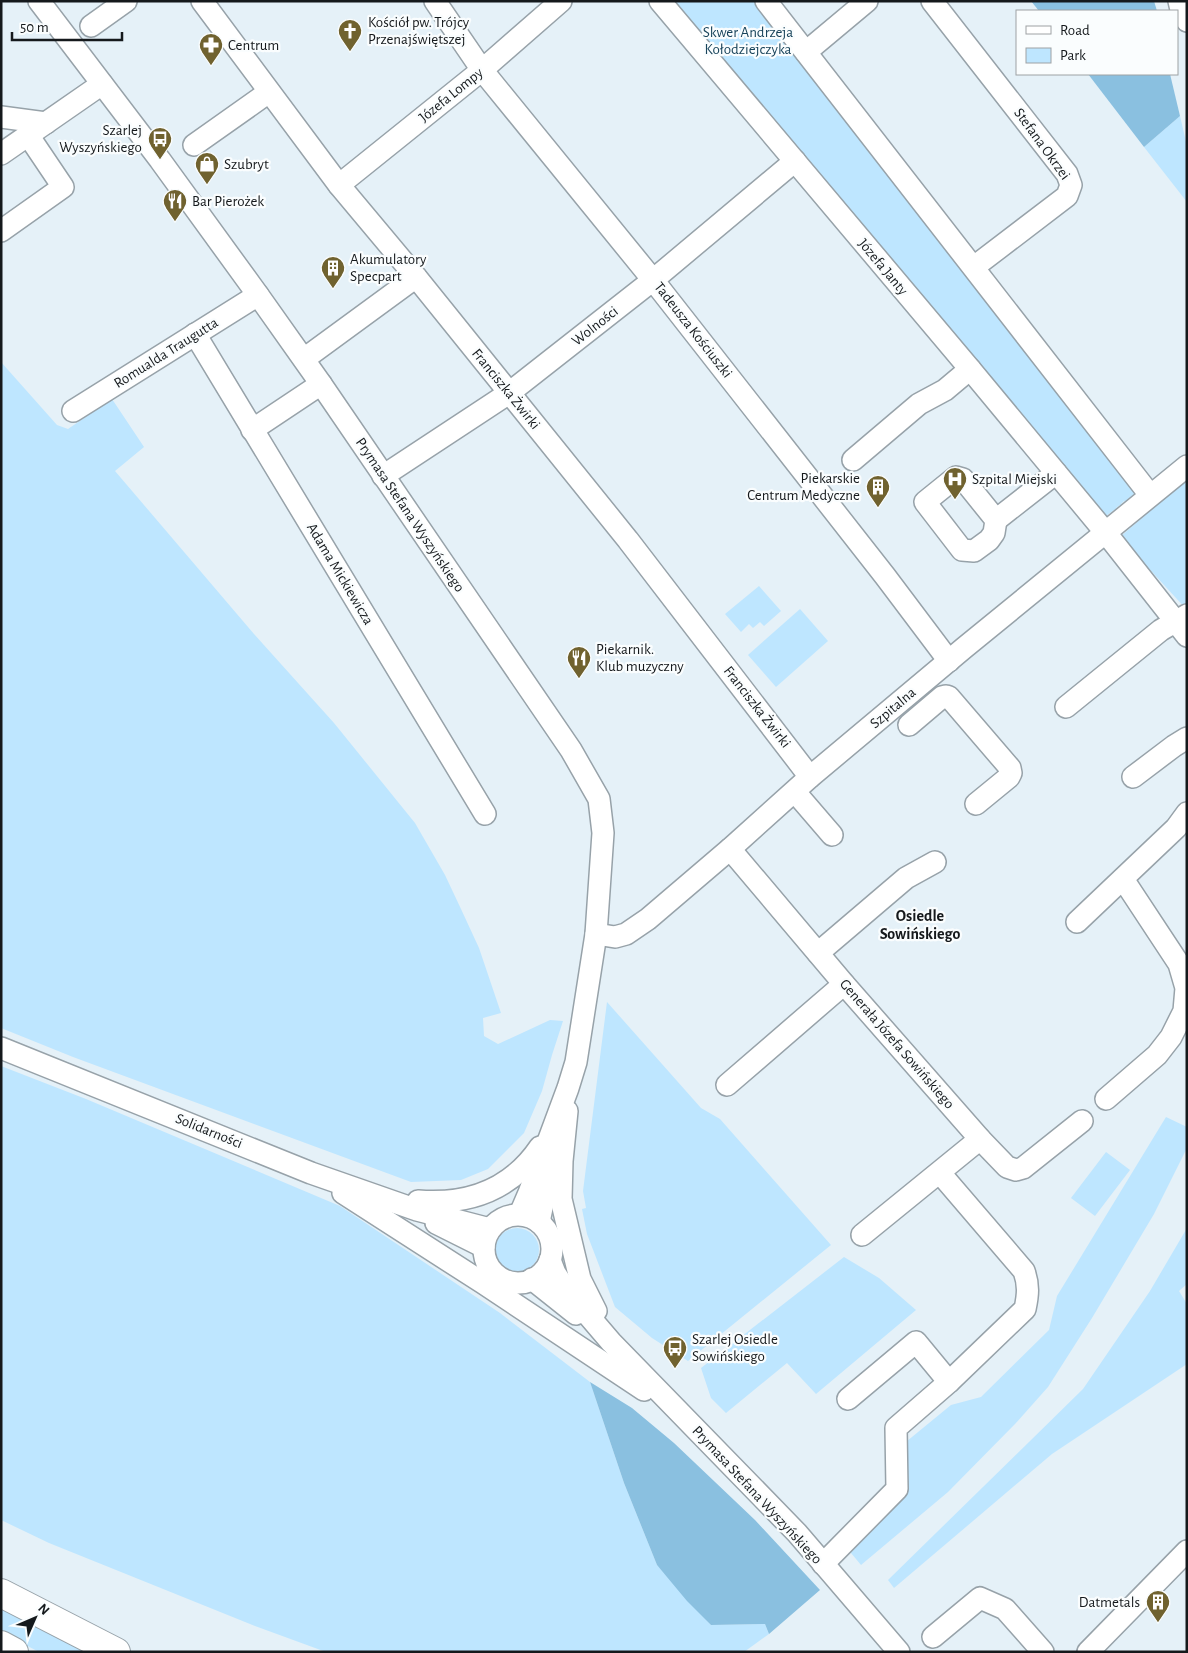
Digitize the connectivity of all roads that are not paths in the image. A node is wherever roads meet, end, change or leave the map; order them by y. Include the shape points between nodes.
1 (202, 1) edge
2 (435, 1) edge
3 (561, 1) edge
4 (660, 1) edge
5 (766, 1) edge
6 (867, 1) edge
7 (932, 1) edge
8 (1179, 1) edge
9 (124, 2) edge
10 (48, 4) edge
11 (1187, 21) edge
12 (91, 26) dead end
13 (806, 52) junction
14 (482, 70) junction
15 (102, 84) junction
16 (268, 92) junction
17 (1, 117) edge
18 (46, 123) junction
19 (28, 135) junction
20 (194, 145) dead end
21 (1, 154) edge
22 (794, 160) junction
23 (339, 186) junction
24 (1, 232) edge
25 (974, 267) junction
26 (416, 277) junction
27 (653, 280) junction
28 (258, 295) junction
29 (196, 334) junction
30 (304, 359) junction
31 (970, 369) junction
32 (321, 384) junction
33 (509, 392) junction
34 (73, 411) dead end
35 (252, 430) junction
36 (854, 460) dead end
37 (1187, 466) edge
38 (1056, 473) junction
39 (383, 476) junction
40 (1150, 496) junction
41 (996, 520) dead end
42 (1106, 533) junction
43 (1183, 624) edge
44 (949, 661) junction
45 (922, 684) junction
46 (936, 702) junction
47 (1066, 707) dead end
48 (909, 725) dead end
49 (1187, 738) edge
50 (810, 777) junction
51 (1133, 777) dead end
52 (795, 792) junction
53 (976, 804) dead end
54 (1187, 813) edge
55 (485, 814) dead end
56 (832, 834) dead end
57 (730, 850) junction
58 (934, 862) dead end
59 (1123, 880) junction
60 (1077, 922) dead end
61 (596, 934) junction
62 (818, 953) junction
63 (844, 984) junction
64 (1, 1048) edge
65 (727, 1085) dead end
66 (568, 1088) junction
67 (1106, 1099) dead end
68 (1082, 1121) dead end
69 (980, 1139) junction
70 (311, 1173) junction
71 (940, 1173) junction
72 (352, 1187) junction
73 (530, 1218) junction
74 (862, 1235) dead end
75 (487, 1238) junction
76 (550, 1260) junction
77 (532, 1280) junction
78 (611, 1342) junction
79 (949, 1382) junction
80 (848, 1399) dead end
81 (686, 1419) junction
82 (1187, 1551) edge
83 (823, 1564) junction
84 (1, 1592) edge
85 (933, 1637) dead end
86 (1, 1645) edge
87 (14, 1652) edge
88 (116, 1652) edge
89 (899, 1652) edge
90 (1043, 1652) edge
91 (1088, 1652) edge

1 - 16 street, Franciszka Żwirki
2 - 14 street, Tadeusza Kościuszki
3 - 14 street, Józefa Lompy
4 - 22 street, Józefa Janty
5 - 13 street
6 - 13 street
7 - 25 street, Stefana Okrzei via 1068,174 1071,185 1067,196
8 - 11 street
9 - 12 street
10 - 15 street, Prymasa Stefana Wyszyńskiego
13 - 25 street
14 - 23 street, Józefa Lompy
14 - 27 street, Tadeusza Kościuszki
15 - 18 street
15 - 28 street, Prymasa Stefana Wyszyńskiego
16 - 20 street
16 - 23 street, Franciszka Żwirki
17 - 18 street
18 - 19 street
19 - 21 street
19 - 24 street via 64,187
22 - 27 street, Wolności
22 - 31 street, Józefa Janty
23 - 26 street, Franciszka Żwirki
25 - 40 street
26 - 30 street
26 - 33 street, Franciszka Żwirki
27 - 33 street, Wolności
27 - 44 street, Tadeusza Kościuszki
28 - 29 street, Romualda Traugutta
28 - 30 street, Prymasa Stefana Wyszyńskiego
29 - 34 street, Romualda Traugutta
29 - 35 street, Adama Mickiewicza
30 - 32 street, Prymasa Stefana Wyszyńskiego
31 - 36 street via 945,390 919,404
31 - 38 street, Józefa Janty
32 - 35 street
32 - 39 street, Prymasa Stefana Wyszyńskiego
33 - 39 street, Wolności
33 - 50 street, Franciszka Żwirki via 628,540
35 - 55 street, Adama Mickiewicza
37 - 40 street, Szpitalna
38 - 41 street
38 - 42 street, Józefa Janty
39 - 61 street, Prymasa Stefana Wyszyńskiego via 571,750 599,799 603,833
40 - 42 street, Szpitalna
42 - 43 street, Józefa Janty
42 - 44 street, Szpitalna
43 - 47 street via 1161,630
44 - 45 street, Szpitalna
45 - 46 street
45 - 50 street, Szpitalna
46 - 48 street
46 - 53 street via 949,697 1010,768 1009,777
49 - 51 street
50 - 52 street, Szpitalna
52 - 56 street
52 - 57 street, Szpitalna
54 - 59 street
57 - 61 street, Szpitalna via 635,929 615,937
57 - 62 street, Generała Józefa Sowińskiego
58 - 62 street via 906,878
59 - 60 street
59 - 67 street via 1179,964 1186,988 1184,1011 1170,1037 1157,1055
61 - 66 street, Prymasa Stefana Wyszyńskiego via 576,1062
62 - 63 street, Generała Józefa Sowińskiego
63 - 65 street
63 - 69 street, Generała Józefa Sowińskiego
64 - 70 street, Solidarności
66 - 72 street via 540,1147 527,1165 501,1186 476,1196 443,1202 418,1201
66 - 73 street, Prymasa Stefana Wyszyńskiego
66 - 78 street via 561,1199 580,1279
68 - 69 street, Generała Józefa Sowińskiego via 1023,1168 1016,1170 1007,1167
69 - 71 street
70 - 72 street, Solidarności
70 - 81 street via 607,1364
71 - 74 street
71 - 79 street via 1024,1271 1028,1284 1025,1309
72 - 75 street, Solidarności
73 - 75 street via 506,1216 494,1224
73 - 76 street via 546,1230 551,1239
75 - 77 street via 485,1258 490,1269 509,1282
76 - 77 street via 543,1272
76 - 78 street, Prymasa Stefana Wyszyńskiego via 554,1273
77 - 78 street, Prymasa Stefana Wyszyńskiego
78 - 81 street, Prymasa Stefana Wyszyńskiego
79 - 80 street via 916,1342
79 - 83 street via 896,1428 898,1488
81 - 83 street, Prymasa Stefana Wyszyńskiego
82 - 91 street
83 - 89 street, Prymasa Stefana Wyszyńskiego
84 - 88 highway
85 - 90 street via 980,1598 1005,1608
86 - 87 highway

